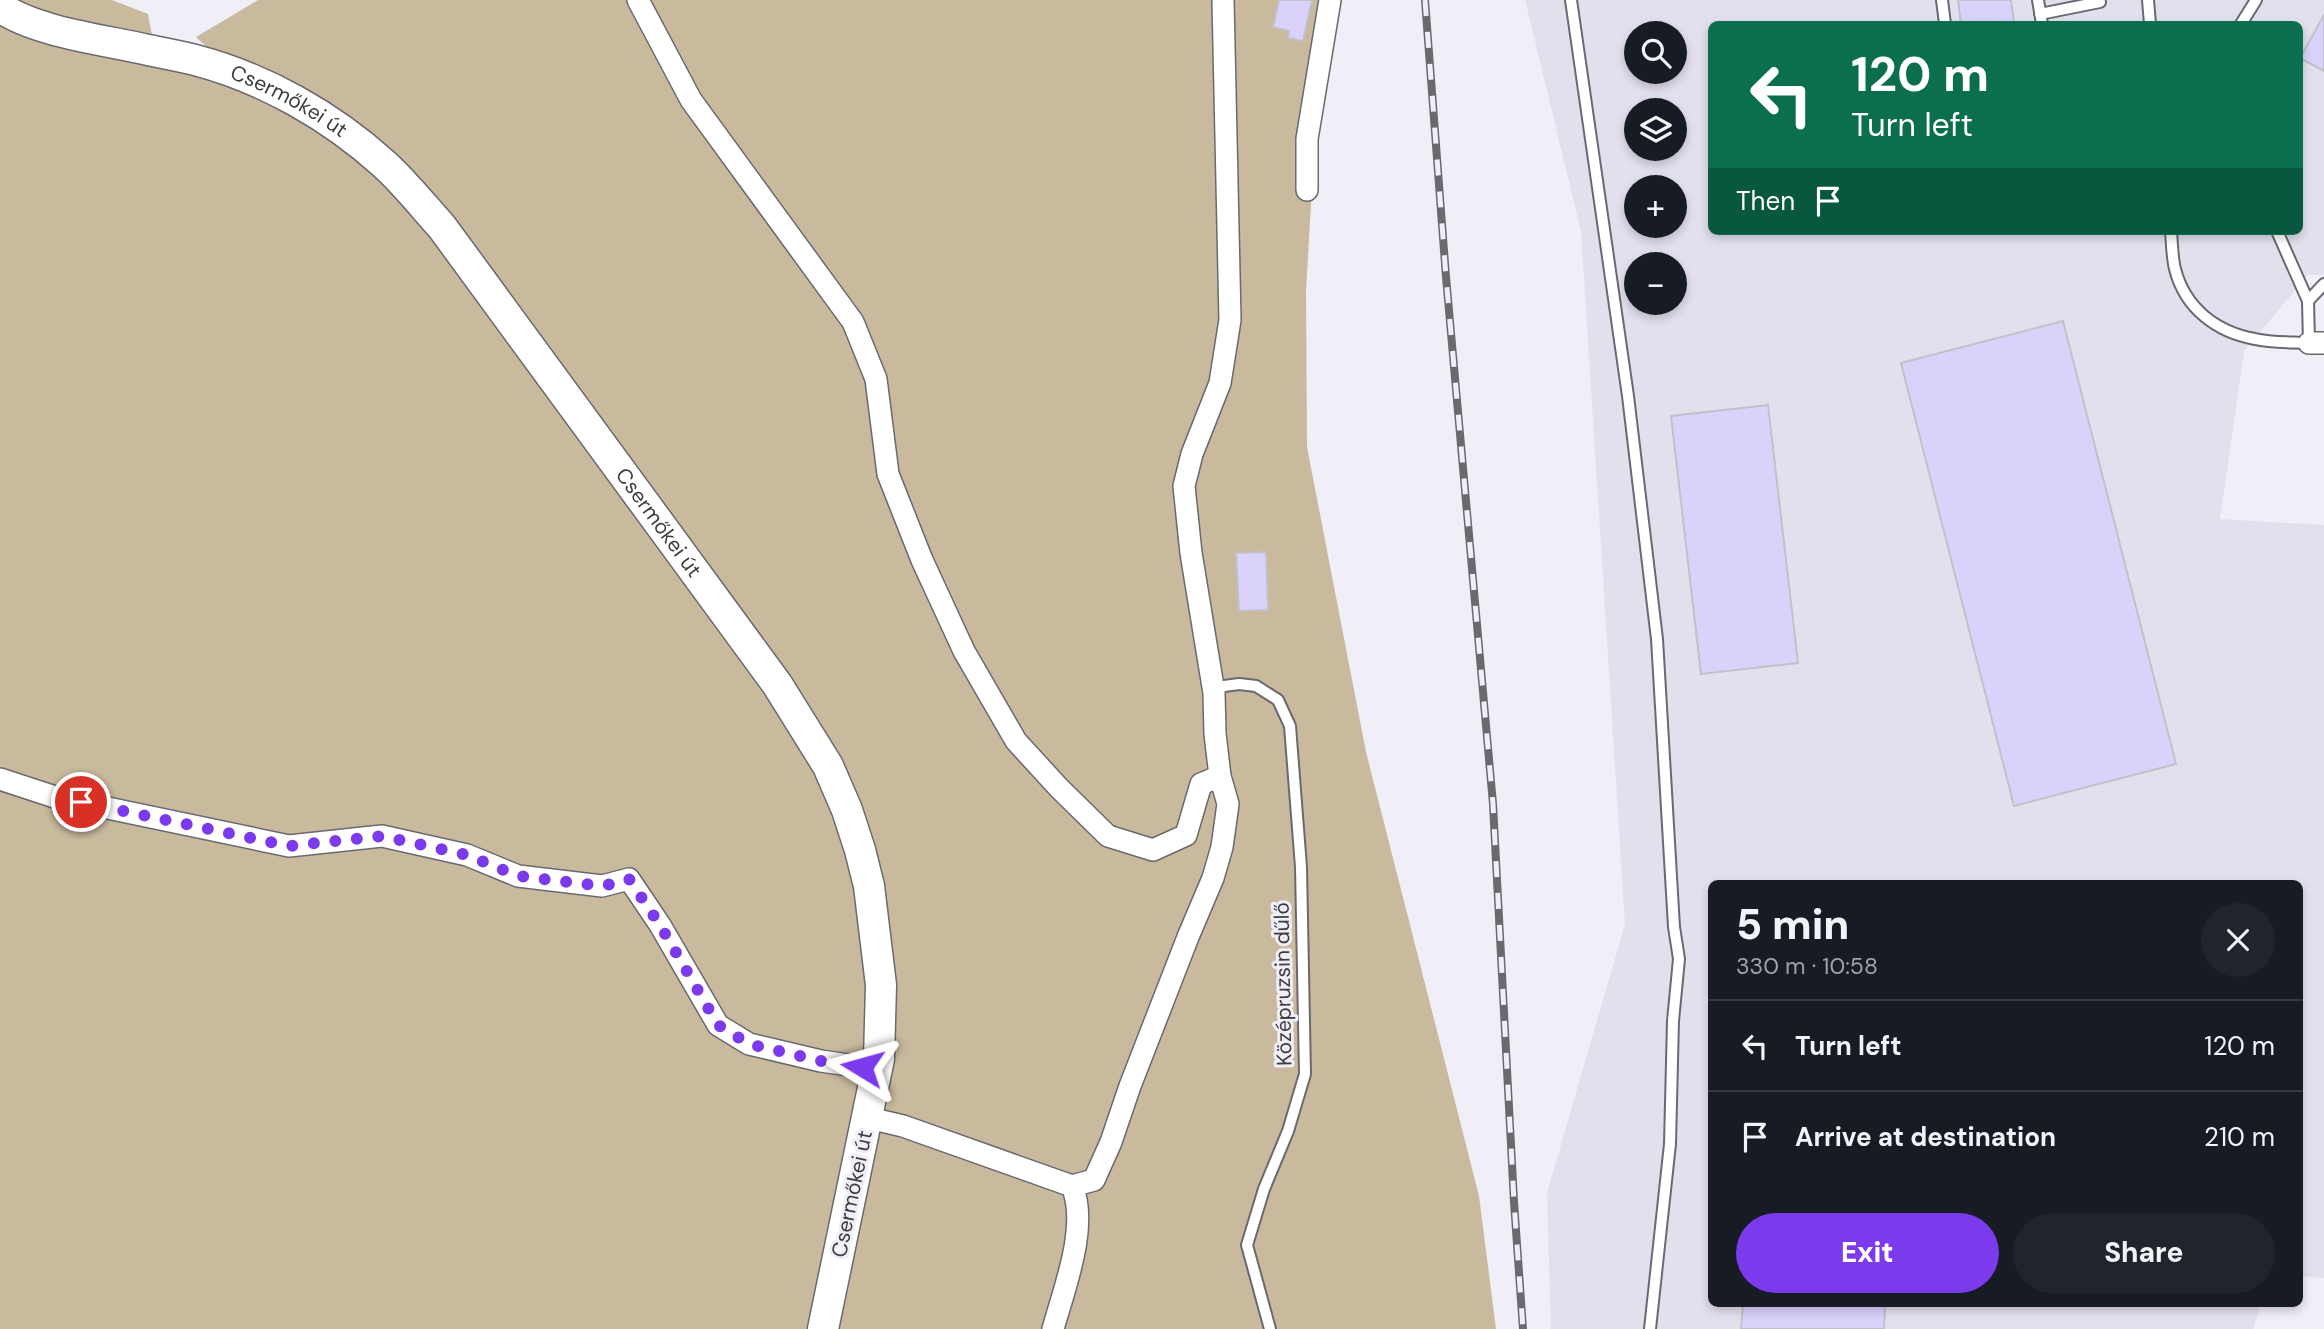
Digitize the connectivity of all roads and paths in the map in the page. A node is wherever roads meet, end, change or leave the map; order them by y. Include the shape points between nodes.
1 (638, 0) edge
2 (1223, 0) edge
3 (1330, 0) edge
4 (1572, 0) edge
5 (1942, 0) edge
6 (2038, 0) edge
7 (2148, 0) edge
8 (2256, 0) edge
9 (2100, 2) dead end
10 (0, 8) edge
11 (2041, 19) edge
12 (1945, 21) edge
13 (2150, 21) edge
14 (2243, 21) edge
15 (1307, 190) dead end
16 (2171, 235) edge
17 (2279, 235) edge
18 (2324, 284) edge
19 (2308, 301) junction
20 (2317, 343) edge
21 (1214, 693) junction
22 (1220, 776) junction
23 (0, 779) edge
24 (879, 1059) junction
25 (869, 1118) junction
26 (1072, 1186) junction
27 (823, 1329) edge
28 (1053, 1329) edge
29 (1270, 1329) edge
30 (1650, 1329) edge

1 - 22 street via 691,100 853,322 876,379 888,474 964,651 1016,741 1108,836 1153,850 1186,835 1201,784
2 - 21 street via 1230,320 1220,383 1184,486
3 - 15 street via 1307,139
4 - 30 lane via 1657,639 1679,959 1670,1144
5 - 12 lane
6 - 11 lane
7 - 13 lane
8 - 14 lane
9 - 11 lane
10 - 24 main road, Csermőkei út via 50,28 195,60 296,102 327,119 385,164 442,227 777,684 828,766 857,840 869,886 881,985
16 - 20 lane via 2175,268 2185,294 2200,314 2255,339
17 - 19 lane
18 - 19 lane
19 - 20 lane
21 - 22 street
21 - 29 lane, Középruzsin dűlő via 1224,686 1256,685 1278,700 1290,726 1301,867 1304,1074 1247,1245
22 - 26 street via 1228,804 1213,878 1094,1180
23 - 24 street via 55,797 289,846 382,836 467,855 518,876 603,886 629,879 718,1025 749,1044 821,1061 862,1067
24 - 25 main road, Csermőkei út
25 - 26 street
25 - 27 main road, Csermőkei út
26 - 28 street via 1078,1200 1075,1241

